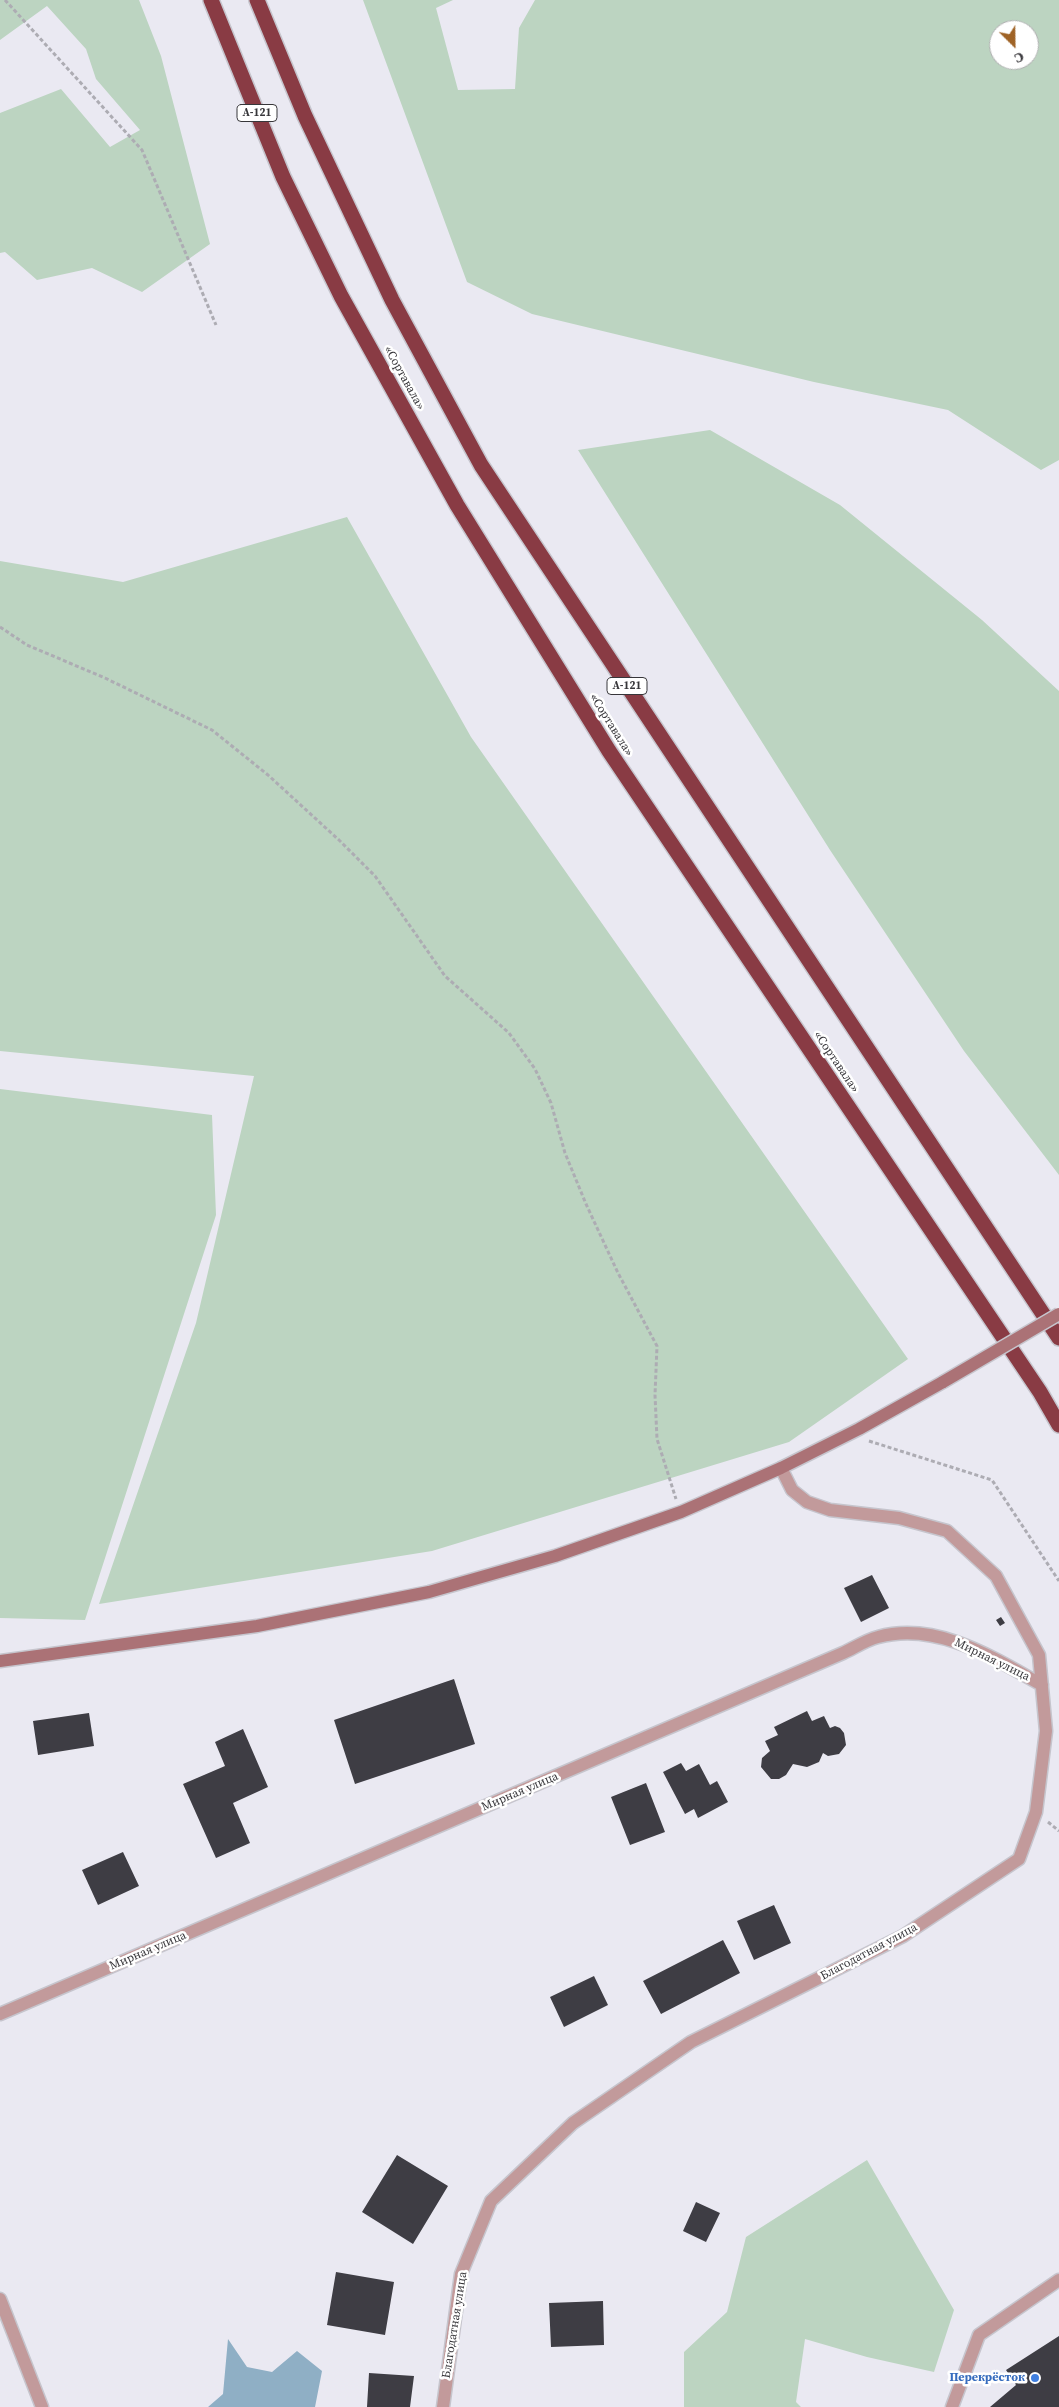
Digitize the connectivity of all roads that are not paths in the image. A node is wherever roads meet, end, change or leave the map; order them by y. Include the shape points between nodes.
1 (211, 0) edge
2 (257, 0) edge
3 (1059, 1314) edge
4 (1059, 1338) edge
5 (1059, 1425) edge
6 (781, 1468) junction
7 (0, 1661) edge
8 (1042, 1685) junction
9 (0, 2014) edge
10 (1059, 2280) edge
11 (0, 2299) edge
12 (42, 2407) edge
13 (443, 2407) edge
14 (952, 2407) edge

1 - 5 highway, «Сортавала» / А-121 via 283,177 342,296 457,505 609,751 1035,1384
2 - 4 highway, А-121 via 305,116 392,300 481,465
3 - 6 street, bridge via 944,1382
6 - 7 street via 681,1512 555,1556 429,1592 257,1626
6 - 8 street, Благодатная улица via 792,1490 807,1502 830,1510 899,1518 947,1531 996,1576 1039,1654
8 - 9 street, Мирная улица via 955,1641 914,1631 877,1637
8 - 13 street, Благодатная улица via 1046,1730 1036,1812 1019,1859 903,1936 691,2042 573,2123 491,2201 461,2274
10 - 14 street via 979,2335
11 - 12 street

